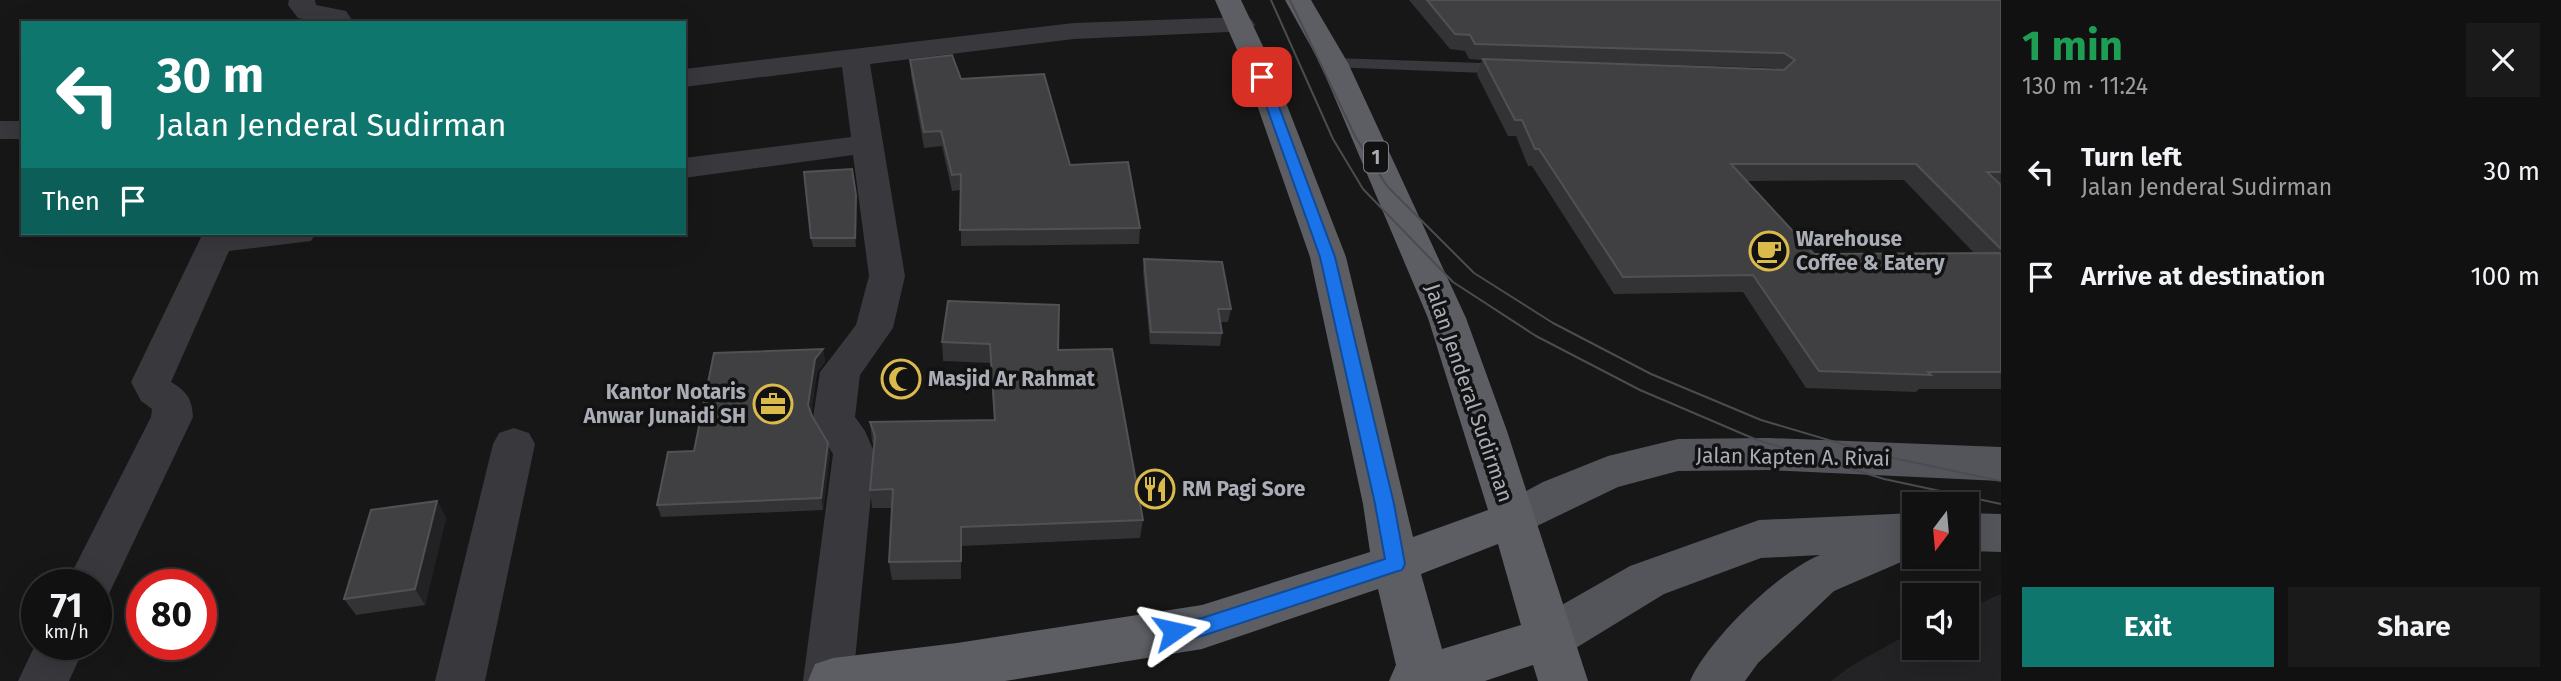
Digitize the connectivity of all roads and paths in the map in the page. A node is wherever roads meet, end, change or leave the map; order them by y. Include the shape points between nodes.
1 (302, 0) edge
2 (1298, 0) edge
3 (1234, 13) edge
4 (340, 21) edge
5 (855, 59) junction
6 (1334, 63) junction
7 (1527, 69) edge
8 (686, 78) edge
9 (0, 130) edge
10 (21, 130) edge
11 (866, 144) junction
12 (686, 168) edge
13 (258, 235) edge
14 (218, 237) edge
15 (514, 444) dead end
16 (2001, 464) edge
17 (1514, 519) junction
18 (1979, 532) edge
19 (2001, 533) edge
20 (1902, 534) edge
21 (1902, 539) edge
22 (1395, 564) junction
23 (97, 569) edge
24 (1556, 659) edge
25 (53, 660) edge
26 (1421, 680) edge
27 (43, 681) edge
28 (460, 681) edge
29 (828, 681) edge
30 (833, 681) edge
31 (1715, 681) edge

1 - 4 street via 307,12
2 - 6 highway, Jalan Jenderal Sudirman / 1
3 - 5 street
3 - 22 highway via 1328,257
5 - 8 street
5 - 11 street
6 - 7 lane
6 - 17 highway, Jalan Jenderal Sudirman / 1 via 1447,318
9 - 10 street
11 - 12 street
11 - 29 street via 887,276 874,328 840,372 834,417 854,454
13 - 14 street
14 - 23 street via 151,382 155,391 172,402 172,417
15 - 28 street
16 - 17 main road, Jalan Kapten A. Rivai via 1769,454 1678,455 1608,473
17 - 22 highway
17 - 24 highway, Jalan Jenderal Sudirman / 1
18 - 19 main road
20 - 24 main road via 1759,539 1647,580
21 - 31 main road via 1817,577 1740,647
22 - 26 highway
22 - 30 highway via 1202,627
24 - 26 highway
25 - 27 street

